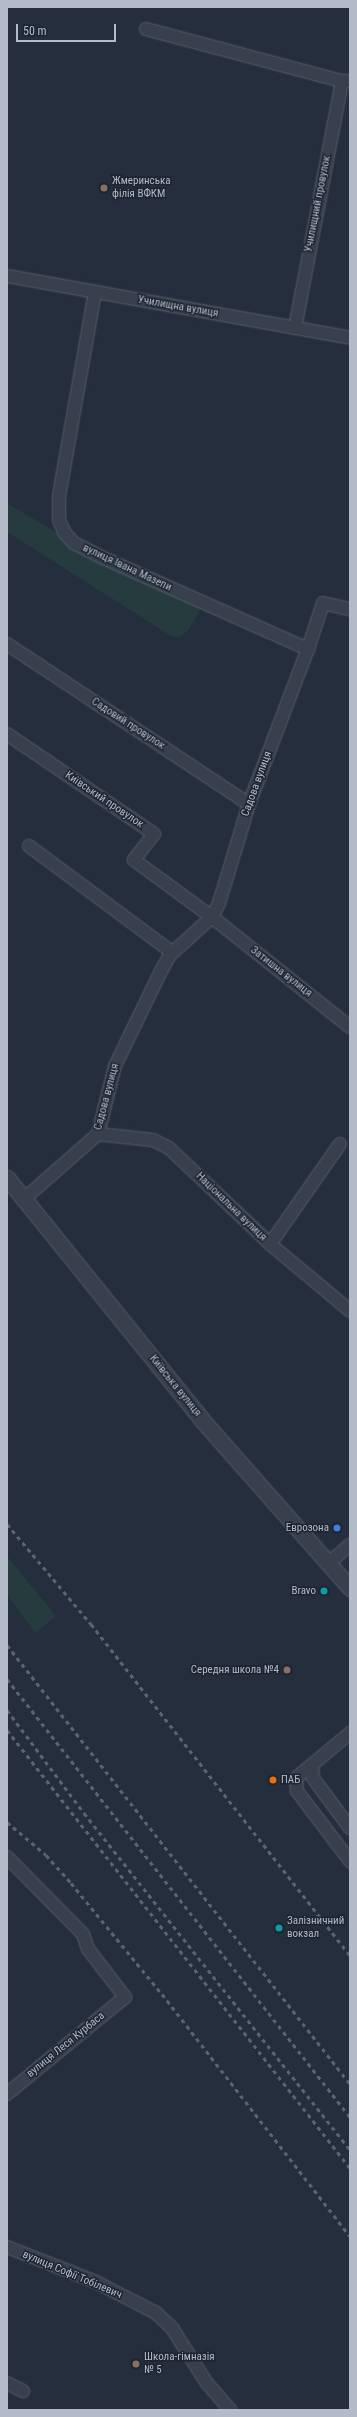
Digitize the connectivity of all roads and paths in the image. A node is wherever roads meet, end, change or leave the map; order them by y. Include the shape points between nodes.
1 (146, 29) dead end
2 (346, 81) edge
3 (7, 276) edge
4 (95, 292) junction
5 (295, 328) junction
6 (350, 338) edge
7 (350, 608) edge
8 (7, 644) edge
9 (308, 649) junction
10 (7, 734) edge
11 (249, 804) junction
12 (29, 846) dead end
13 (212, 917) junction
14 (173, 953) junction
15 (350, 1026) edge
16 (98, 1134) junction
17 (340, 1144) dead end
18 (7, 1178) edge
19 (25, 1198) junction
20 (270, 1244) junction
21 (350, 1311) edge
22 (350, 1545) edge
23 (329, 1563) junction
24 (350, 1588) edge
25 (350, 1733) edge
26 (312, 1765) junction
27 (350, 1828) edge
28 (7, 1857) edge
29 (350, 1861) edge
30 (7, 2094) edge
31 (7, 2247) edge
32 (7, 2383) edge
33 (23, 2391) dead end
34 (230, 2410) edge

1 - 2 street, Училищний провулок
2 - 5 street, Училищний провулок
3 - 4 street, Училищна вулиця
4 - 5 street, Училищна вулиця
4 - 9 street, вулиця Івана Мазепи via 59,496 59,520 64,532 74,543 101,557
5 - 6 street, Училищна вулиця
7 - 9 street, Садова вулиця via 323,603
8 - 11 street, Садовий провулок
9 - 11 street, Садова вулиця
10 - 13 street, Київський провулок via 154,834 134,860
11 - 13 street, Садова вулиця via 222,894
12 - 14 street
13 - 14 street, Садова вулиця
13 - 15 street, Затишна вулиця
14 - 16 street, Садова вулиця via 161,971 120,1053 110,1079
16 - 19 street, Садова вулиця
16 - 20 street, Національна вулиця via 153,1140 169,1148
17 - 20 street
18 - 19 street, Київська вулиця
19 - 23 street, Київська вулиця via 202,1420
20 - 21 street, Національна вулиця
22 - 23 street
23 - 24 street, Київська вулиця
25 - 26 street
26 - 27 street via 313,1778
26 - 29 street via 296,1778 297,1791
28 - 30 street, вулиця Леся Курбаса via 83,1934 88,1950 125,1997
31 - 34 street, вулиця Софії Тобілевич via 96,2282 156,2313 172,2328 206,2382
32 - 33 street

